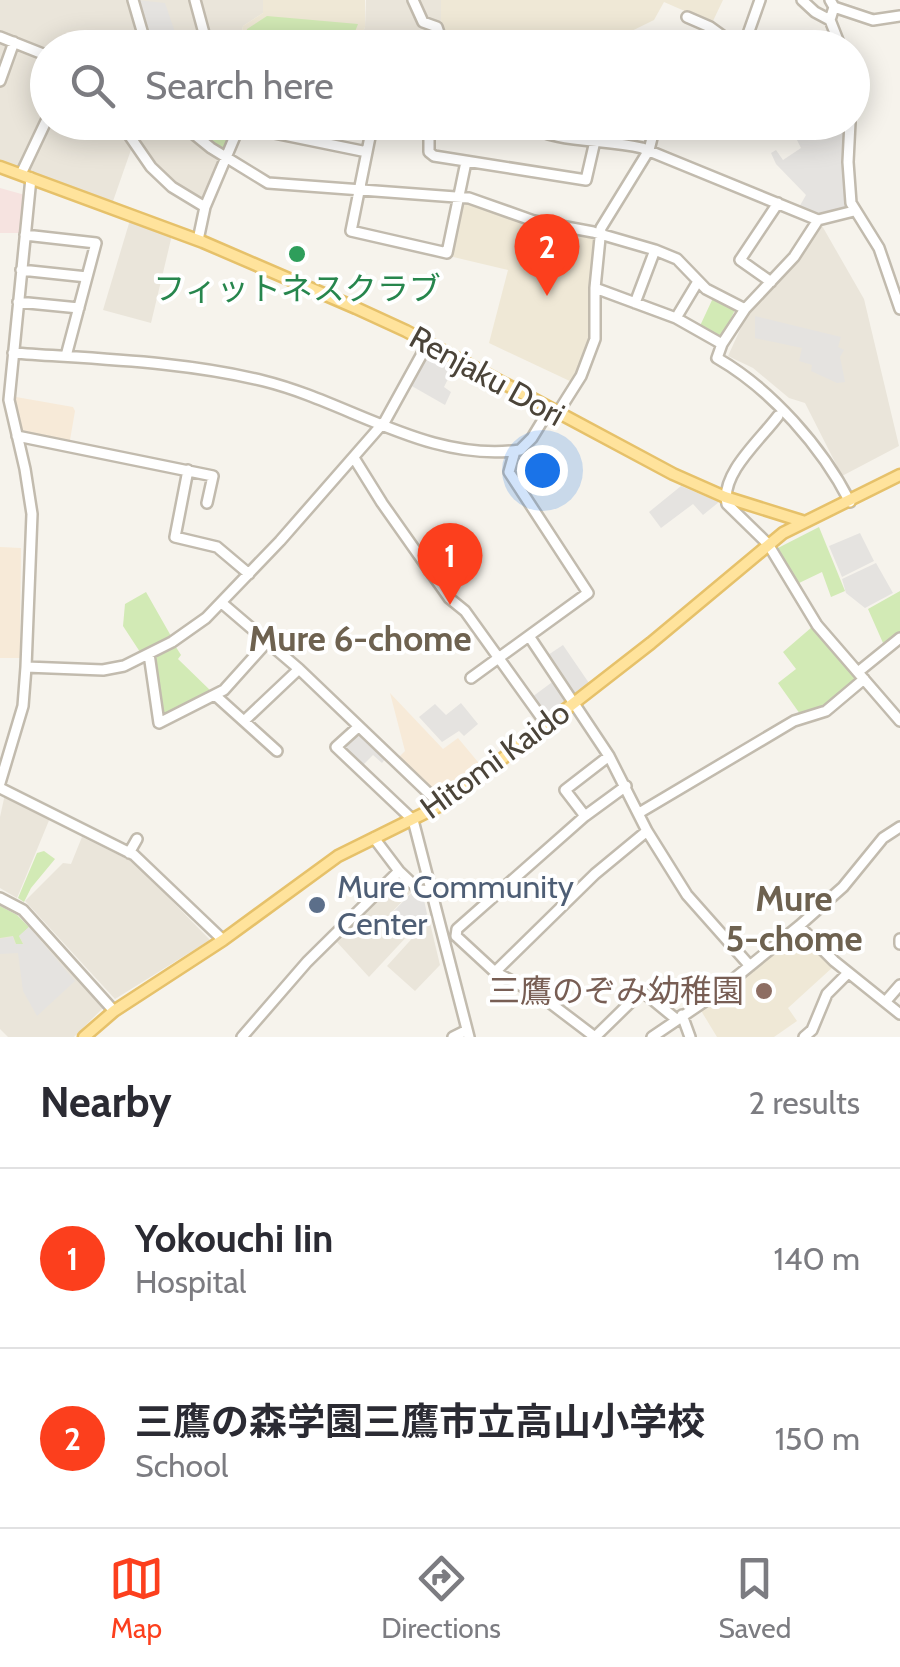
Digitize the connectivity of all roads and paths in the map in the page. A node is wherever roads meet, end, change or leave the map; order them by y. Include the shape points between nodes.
1 (133, 0) edge
2 (194, 0) edge
3 (414, 0) edge
4 (760, 0) edge
5 (802, 0) edge
6 (832, 11) edge
7 (900, 16) edge
8 (687, 17) dead end
9 (141, 30) edge
10 (203, 30) edge
11 (438, 30) edge
12 (714, 30) edge
13 (748, 30) edge
14 (0, 37) edge
15 (14, 42) junction
16 (30, 49) edge
17 (0, 80) edge
18 (39, 140) edge
19 (134, 140) edge
20 (202, 140) edge
21 (233, 140) edge
22 (313, 140) edge
23 (369, 140) edge
24 (429, 140) edge
25 (579, 140) edge
26 (652, 140) edge
27 (849, 140) edge
28 (595, 141) junction
29 (649, 150) junction
30 (367, 152) junction
31 (226, 158) junction
32 (466, 162) junction
33 (0, 167) edge
34 (26, 176) junction
35 (360, 189) junction
36 (458, 198) junction
37 (778, 202) junction
38 (205, 207) junction
39 (854, 211) junction
40 (818, 220) junction
41 (599, 233) junction
42 (25, 235) junction
43 (198, 240) junction
44 (655, 250) junction
45 (21, 270) junction
46 (87, 277) junction
47 (770, 282) junction
48 (697, 283) junction
49 (594, 288) junction
50 (18, 302) junction
51 (634, 302) junction
52 (78, 308) junction
53 (745, 309) junction
54 (900, 309) edge
55 (676, 318) junction
56 (428, 343) junction
57 (722, 344) junction
58 (13, 353) junction
59 (66, 356) junction
60 (553, 412) junction
61 (778, 416) dead end
62 (382, 424) junction
63 (17, 436) junction
64 (515, 451) junction
65 (354, 458) junction
66 (188, 470) junction
67 (900, 475) edge
68 (724, 497) junction
69 (850, 502) junction
70 (207, 504) dead end
71 (805, 522) junction
72 (768, 544) junction
73 (249, 574) junction
74 (223, 604) junction
75 (529, 636) junction
76 (900, 638) edge
77 (268, 641) junction
78 (149, 654) junction
79 (500, 658) junction
80 (26, 668) junction
81 (299, 669) junction
82 (861, 676) junction
83 (472, 678) dead end
84 (216, 696) junction
85 (575, 702) junction
86 (244, 721) junction
87 (900, 721) edge
88 (546, 724) junction
89 (357, 728) junction
90 (277, 752) dead end
91 (609, 756) junction
92 (0, 786) edge
93 (626, 786) junction
94 (440, 806) junction
95 (639, 813) junction
96 (585, 816) junction
97 (412, 820) junction
98 (900, 827) edge
99 (647, 832) junction
100 (136, 838) dead end
101 (374, 838) junction
102 (129, 853) junction
103 (398, 871) junction
104 (432, 890) junction
105 (0, 898) edge
106 (799, 926) junction
107 (444, 936) junction
108 (456, 936) junction
109 (223, 940) junction
110 (750, 966) junction
111 (495, 972) junction
112 (848, 973) junction
113 (900, 985) edge
114 (886, 1001) junction
115 (114, 1010) junction
116 (900, 1014) edge
117 (679, 1017) junction
118 (468, 1033) edge
119 (589, 1035) edge
120 (84, 1037) edge
121 (242, 1037) edge
122 (453, 1037) edge
123 (652, 1037) edge
124 (690, 1037) edge
125 (804, 1037) edge

1 - 9 street
2 - 10 street
3 - 11 street via 423,22
4 - 13 street
5 - 6 street via 815,12
6 - 7 street via 873,20
8 - 12 street
14 - 15 street
15 - 16 street
15 - 17 street
18 - 34 street
19 - 38 street via 150,167
20 - 31 street
21 - 31 street
22 - 30 street
23 - 30 street
24 - 32 street via 434,156
25 - 28 street
26 - 29 street
27 - 39 street
28 - 29 street
28 - 32 street via 586,180
29 - 37 street
29 - 41 street
30 - 35 street
31 - 35 street via 268,183
31 - 38 street
32 - 36 street
33 - 34 main road, Renjaku Dori
34 - 42 street
34 - 43 main road, Renjaku Dori
35 - 36 street
35 - 36 street via 351,231 447,253
36 - 41 street
37 - 40 street
37 - 47 street via 740,260
38 - 43 street
39 - 40 street
39 - 54 street via 879,248
40 - 47 street
41 - 44 street
41 - 49 street
42 - 45 street
42 - 46 street via 96,243
43 - 56 main road, Renjaku Dori
44 - 48 street via 677,259
44 - 51 street
45 - 46 street
45 - 50 street
46 - 52 street
47 - 53 street
48 - 53 street
48 - 55 street
49 - 51 street
49 - 60 street via 596,340
50 - 52 street
50 - 58 street
51 - 55 street
52 - 59 street
53 - 57 street
55 - 57 street
56 - 60 main road, Renjaku Dori
56 - 62 street
57 - 69 street via 717,358 806,434
58 - 59 street
58 - 63 street via 9,406
59 - 62 street via 230,373
60 - 64 street
60 - 68 main road, Renjaku Dori
61 - 68 street via 732,474
62 - 64 street via 464,452
62 - 65 street
63 - 66 street
63 - 80 street via 32,514
64 - 75 street via 509,472 588,593
65 - 73 street
65 - 79 street via 449,598
66 - 70 street via 213,476
66 - 73 street via 175,538 217,548
67 - 69 main road, Hitomi Kaido
68 - 71 main road, Renjaku Dori
68 - 72 street
69 - 71 main road, Hitomi Kaido
71 - 72 main road, Hitomi Kaido
72 - 82 street via 804,606
72 - 85 main road, Hitomi Kaido
73 - 74 street
74 - 77 street
74 - 78 street
75 - 79 street
75 - 85 street
76 - 82 street
77 - 81 street
77 - 84 street
78 - 80 street via 103,670
78 - 84 street via 159,723
79 - 83 street
79 - 88 street
80 - 92 street via 23,706
81 - 86 street
81 - 89 street
82 - 87 street
82 - 95 street via 826,712 794,721
84 - 86 street
85 - 88 main road, Hitomi Kaido
85 - 91 street
86 - 90 street
88 - 94 main road, Hitomi Kaido
89 - 94 street
89 - 97 street via 336,747
91 - 93 street
91 - 96 street via 565,790
92 - 102 street
93 - 95 street
93 - 96 street
94 - 97 main road, Hitomi Kaido
95 - 99 street
96 - 108 street
97 - 101 main road, Hitomi Kaido
97 - 104 street
98 - 106 street
99 - 110 street via 688,895
99 - 111 street
100 - 102 street
101 - 103 street
101 - 109 main road, Hitomi Kaido
102 - 109 street
103 - 104 street via 420,890
103 - 121 street
104 - 107 street
105 - 115 street via 22,910
106 - 110 street
106 - 112 street
107 - 108 street
107 - 118 street
108 - 111 street
109 - 115 main road, Hitomi Kaido
110 - 117 street
111 - 119 street via 541,996
112 - 114 street
112 - 125 street via 827,994
113 - 114 street
114 - 116 street
115 - 120 main road, Hitomi Kaido
117 - 119 street via 642,992
117 - 123 street
117 - 124 street
118 - 122 street

